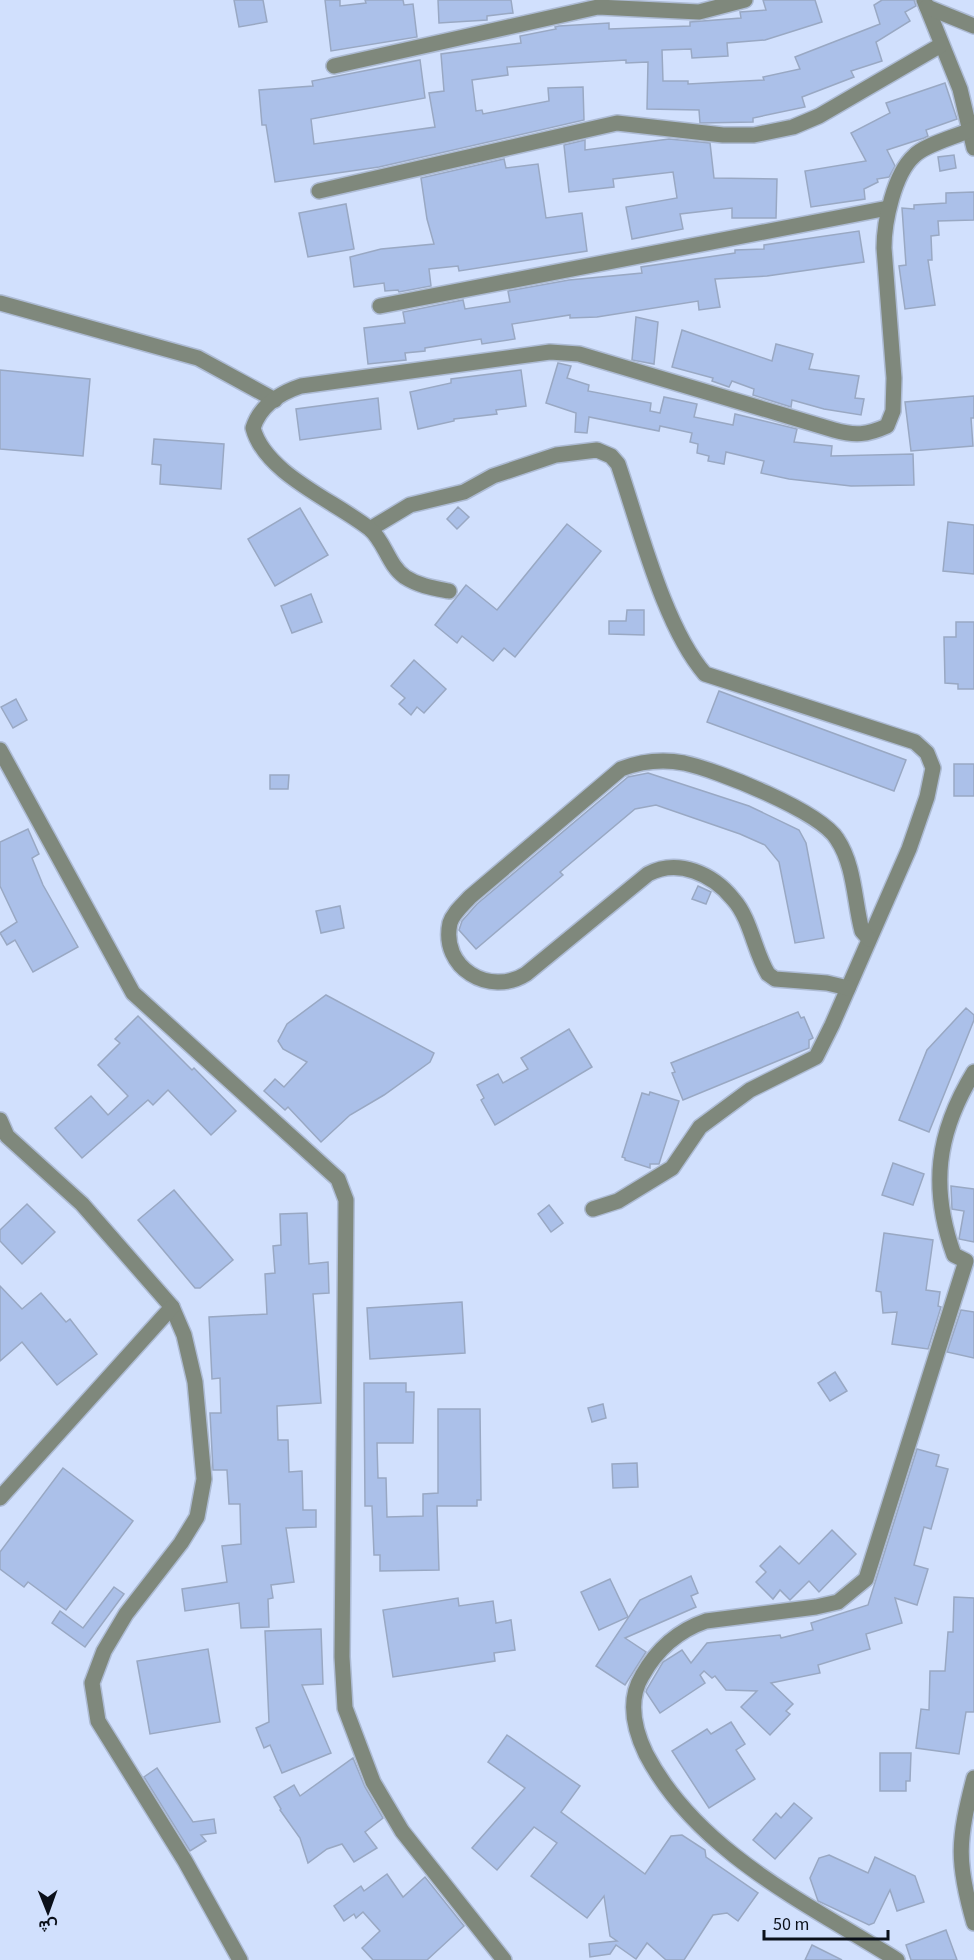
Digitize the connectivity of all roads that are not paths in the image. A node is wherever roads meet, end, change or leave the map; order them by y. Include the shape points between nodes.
1 (745, 0) edge
2 (925, 3) edge
3 (974, 26) edge
4 (941, 45) junction
5 (334, 66) dead end
6 (969, 130) junction
7 (974, 148) edge
8 (319, 191) dead end
9 (888, 208) junction
10 (0, 303) edge
11 (380, 306) dead end
12 (275, 400) junction
13 (370, 529) junction
14 (449, 591) dead end
15 (0, 750) edge
16 (869, 939) junction
17 (848, 988) junction
18 (974, 1072) edge
19 (0, 1120) edge
20 (593, 1209) dead end
21 (970, 1261) edge
22 (172, 1306) junction
23 (0, 1498) edge
24 (974, 1778) edge
25 (974, 1923) edge
26 (240, 1960) edge
27 (504, 1960) edge
28 (897, 1960) edge

1 - 5 street via 699,12 598,7
2 - 3 street
2 - 4 street
4 - 6 street via 960,89
4 - 8 street via 819,116 784,129 754,135 723,135 617,123
6 - 7 street
6 - 9 street via 915,154 906,165
9 - 11 street
9 - 12 street via 884,248 893,411 887,426 868,434 834,430 579,354 550,352 301,386
10 - 12 street via 198,358
12 - 13 street via 264,408 253,428 261,448 280,467
13 - 14 street via 402,575 418,585
13 - 16 street via 410,505 464,492 493,476 556,455 597,450 611,456 618,464 671,615 693,661 705,674 915,742 927,753 933,768 927,797
15 - 27 street via 133,993 338,1179 346,1200 342,1657 345,1708 373,1782 402,1831
16 - 17 street
16 - 17 street via 862,931 846,858 827,826 790,804 707,771 684,763 659,761 621,769 470,897 450,923 454,958 478,978 506,984 526,974 648,874 662,867 677,866 716,883 734,899 768,974 775,979
17 - 20 street via 816,1057 750,1090 700,1126 672,1168 618,1201
18 - 21 street via 940,1155 939,1198 954,1255
19 - 22 street via 8,1136 82,1204
21 - 28 street via 866,1579 838,1602 694,1625 656,1654 638,1681 633,1701 634,1726 649,1760 680,1803 715,1839 784,1889
22 - 23 street
22 - 26 street via 184,1335 195,1382 204,1479 197,1517 126,1614 104,1651 92,1683 98,1721 185,1861
24 - 25 street via 960,1845 962,1882

